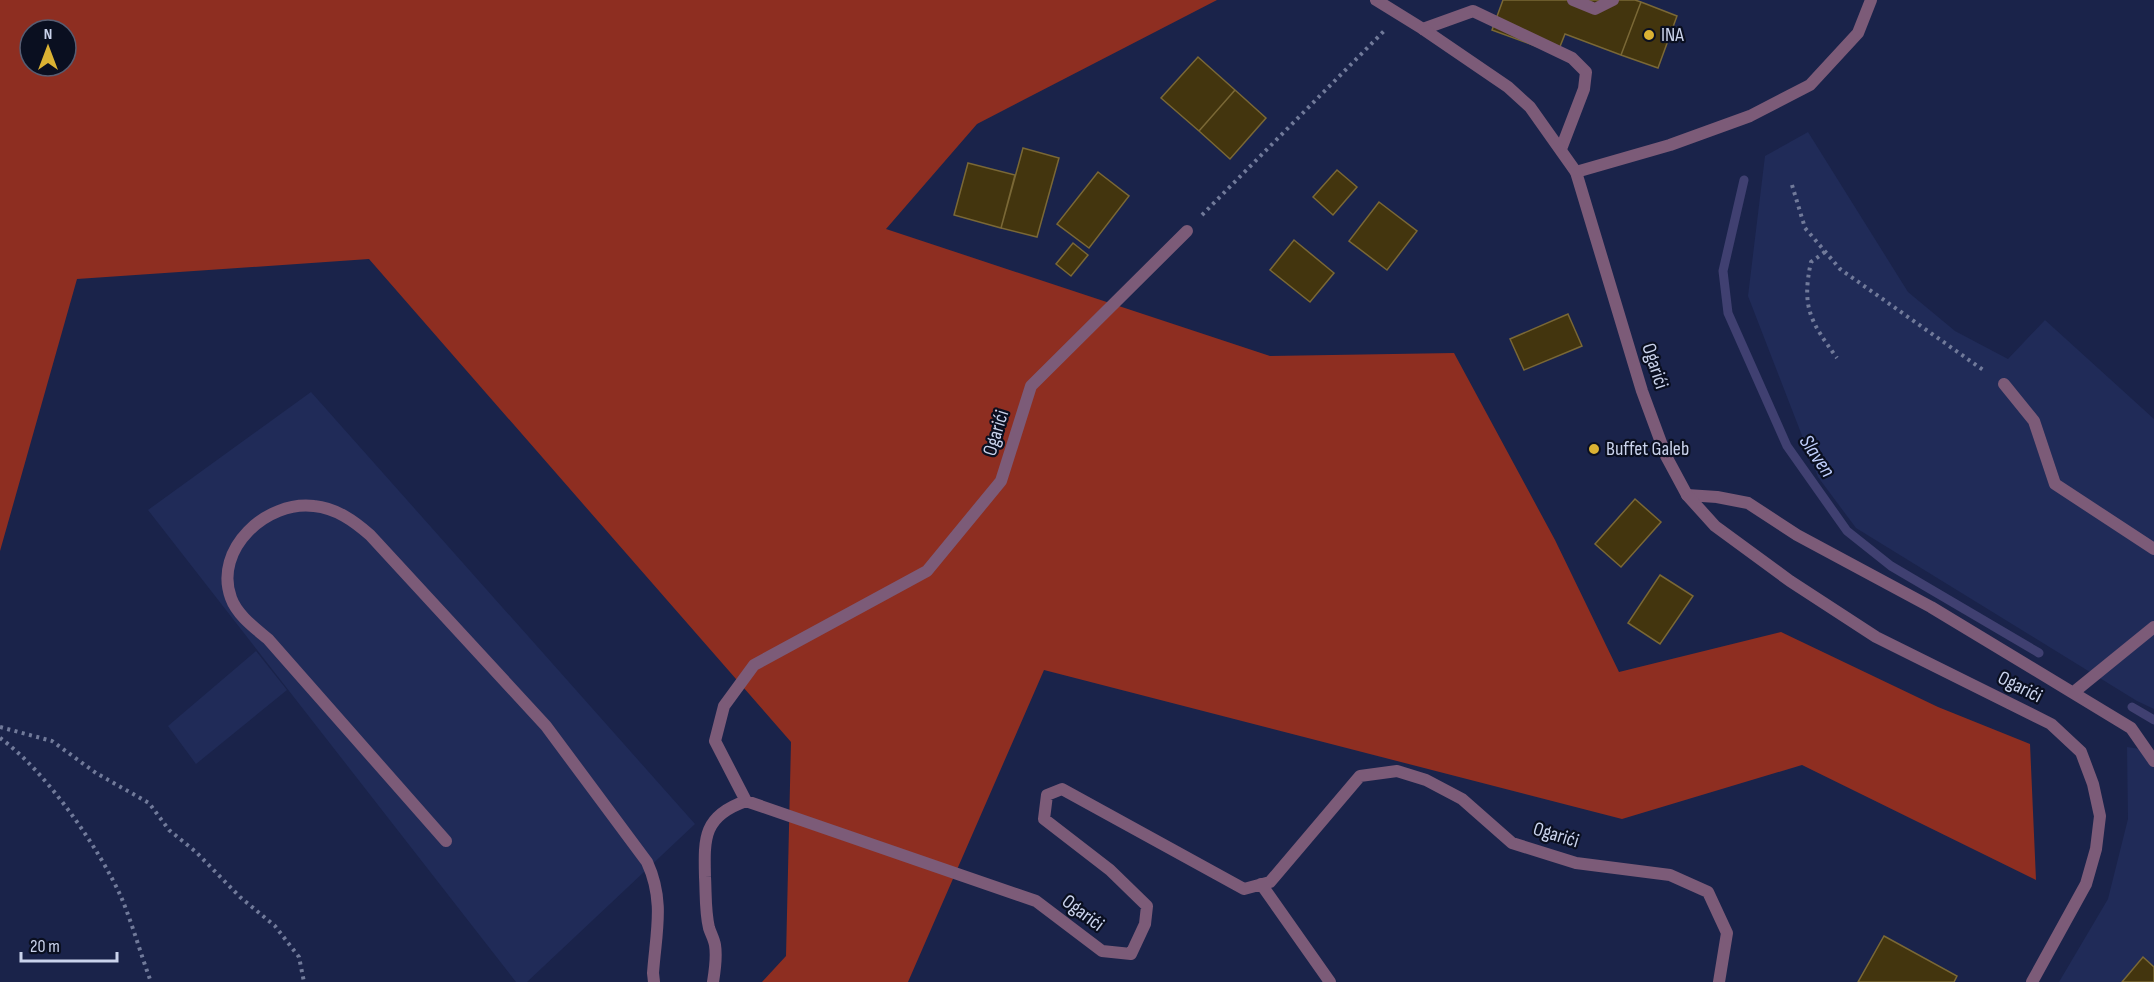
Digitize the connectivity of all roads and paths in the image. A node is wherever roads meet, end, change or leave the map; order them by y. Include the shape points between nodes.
1 (1376, 0) edge
2 (1573, 0) edge
3 (1613, 0) edge
4 (1871, 0) edge
5 (1400, 15) junction
6 (1423, 29) junction
7 (1561, 149) junction
8 (1576, 172) junction
9 (1792, 185) dead end
10 (1187, 231) joint
11 (1825, 252) junction
12 (1837, 358) dead end
13 (2004, 384) joint
14 (1687, 495) junction
15 (2154, 549) edge
16 (2154, 627) edge
17 (2074, 692) junction
18 (0, 727) edge
19 (0, 738) edge
20 (2154, 761) edge
21 (746, 801) junction
22 (446, 841) dead end
23 (1261, 884) junction
24 (151, 982) edge
25 (304, 982) edge
26 (654, 982) edge
27 (713, 982) edge
28 (1330, 982) edge
29 (1719, 982) edge
30 (2032, 982) edge

1 - 5 street, Ogarići
2 - 3 street via 1595,9
4 - 8 street via 1858,33 1810,85 1750,116 1670,145
5 - 6 street, Ogarići
5 - 10 path
6 - 7 street, Ogarići via 1508,87 1530,107
6 - 7 street via 1473,11 1572,58 1586,72 1584,88
7 - 8 street, Ogarići
8 - 14 street, Ogarići via 1642,391 1666,456
9 - 11 path via 1805,228
10 - 21 street, Ogarići via 1031,386 1001,481 927,571 754,665 724,706 715,741
11 - 12 path via 1811,262 1807,303 1816,328
11 - 13 path via 1840,269
13 - 15 street via 2034,421 2055,484
14 - 17 street via 1748,503 1797,535
14 - 30 street, Ogarići via 1715,526 1875,637 2051,724 2081,752 2100,816 2096,849 2086,884
16 - 17 street
17 - 20 street via 2131,728
18 - 25 path via 52,741 96,773 149,803 169,830 275,926 299,957
19 - 24 path via 43,780 95,849 122,899
21 - 23 street, Ogarići via 1036,901 1102,951 1131,954 1145,924 1147,906 1110,870 1044,819 1047,795 1062,789 1244,889
21 - 27 street via 719,815 708,830 704,846 706,902 715,946
22 - 26 street via 231,599 229,567 233,553 250,529 273,512 301,505 328,508 359,525 546,726 646,862 655,881 659,903
23 - 28 street
23 - 29 street, Ogarići via 1270,882 1360,776 1397,771 1426,780 1462,799 1512,843 1576,863 1670,875 1708,892 1727,933

